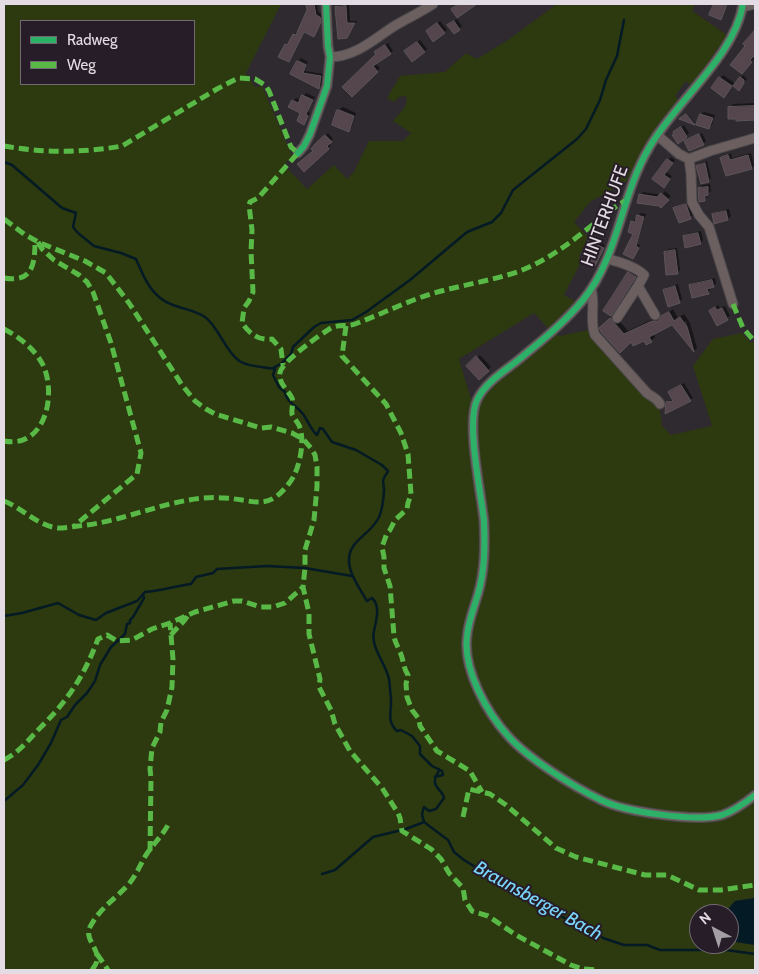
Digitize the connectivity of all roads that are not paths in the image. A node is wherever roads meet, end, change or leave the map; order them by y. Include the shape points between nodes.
1 (326, 4) edge
2 (433, 4) edge
3 (755, 4) edge
4 (743, 5) edge
5 (330, 57) junction
6 (657, 135) junction
7 (755, 138) edge
8 (298, 153) dead end
9 (689, 159) junction
10 (608, 259) junction
11 (638, 286) junction
12 (591, 289) junction
13 (733, 304) dead end
14 (654, 315) dead end
15 (617, 318) dead end
16 (660, 404) dead end
17 (755, 795) edge

1 - 5 street
2 - 5 street via 359,50
3 - 4 street
4 - 6 street, HINTERHUFE via 735,28 716,59
5 - 8 street via 327,86 304,146
6 - 9 street
6 - 10 street, HINTERHUFE via 632,182
7 - 9 street
9 - 13 street via 692,202 709,227
10 - 11 street via 641,272 644,275
10 - 12 street, HINTERHUFE
11 - 14 street
11 - 15 street
12 - 16 street via 595,335
12 - 17 street, HINTERHUFE via 568,317 493,380 477,400 473,420 484,523 484,559 479,592 467,633 469,666 504,730 517,744 598,799 619,808 710,817 730,812

